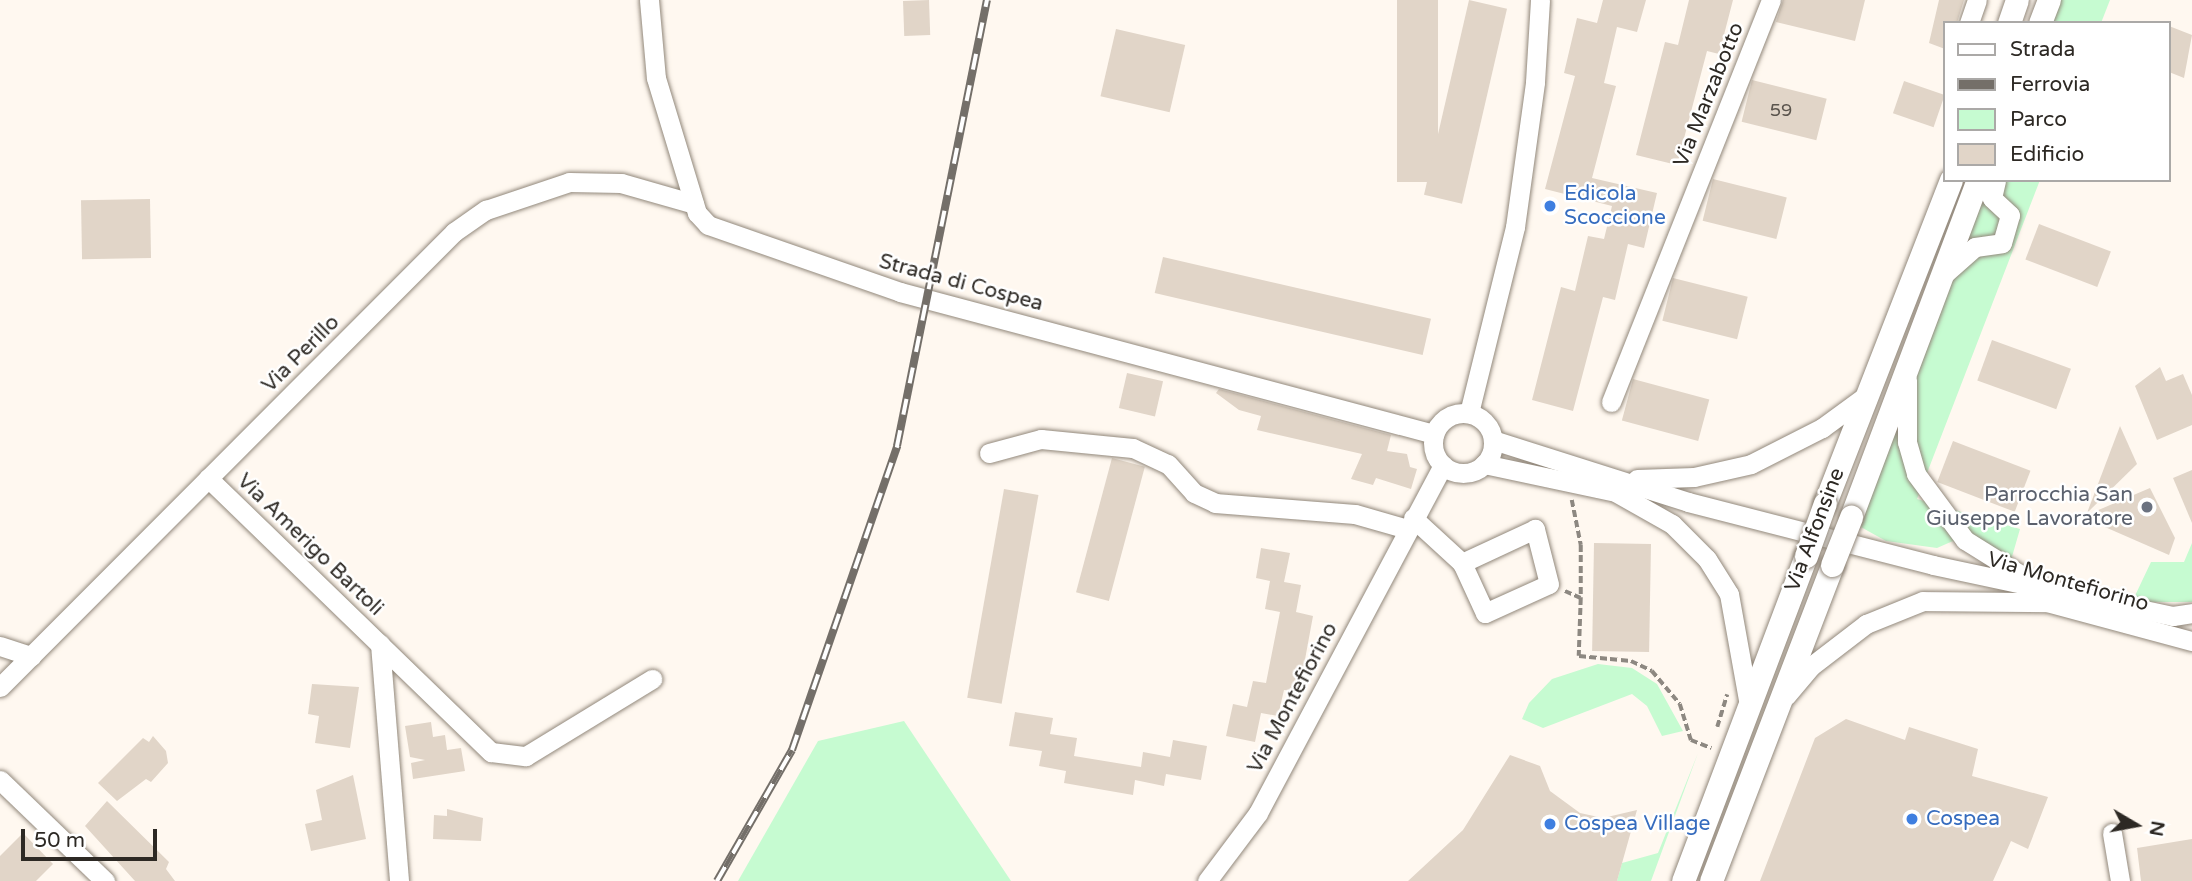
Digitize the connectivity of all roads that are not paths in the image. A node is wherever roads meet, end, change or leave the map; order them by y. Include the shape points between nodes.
1 (649, 0) edge
2 (1540, 0) edge
3 (1771, 0) edge
4 (1977, 0) edge
5 (2017, 0) edge
6 (2049, 0) edge
7 (1970, 21) edge
8 (2010, 21) edge
9 (2041, 21) edge
10 (1950, 182) edge
11 (1977, 182) edge
12 (1996, 182) edge
13 (694, 204) junction
14 (1941, 276) junction
15 (1910, 356) junction
16 (1867, 395) junction
17 (1611, 402) dead end
18 (1469, 413) junction
19 (1434, 434) junction
20 (1493, 440) junction
21 (989, 453) dead end
22 (1484, 464) junction
23 (1443, 465) junction
24 (208, 478) junction
25 (1620, 487) junction
26 (1410, 524) junction
27 (1462, 563) junction
28 (2046, 596) junction
29 (2192, 613) edge
30 (2192, 641) edge
31 (380, 645) junction
32 (0, 646) edge
33 (30, 656) junction
34 (653, 679) dead end
35 (0, 687) edge
36 (1749, 705) junction
37 (1778, 705) junction
38 (0, 780) edge
39 (2112, 833) dead end
40 (105, 881) edge
41 (399, 881) edge
42 (1207, 881) edge
43 (1683, 881) edge
44 (1711, 881) edge
45 (2120, 881) edge

1 - 13 street, Strada di Cospea via 656,78
2 - 18 street via 1535,82 1515,227
3 - 17 street, Via Marzabotto
4 - 7 street
5 - 8 main road
6 - 9 main road
10 - 16 main road, Via Alfonsine
11 - 14 main road, Via Alfonsine
12 - 14 street via 1992,198 2010,215 2002,243 1975,247
13 - 19 street, Strada di Cospea via 708,225 900,292
13 - 24 street, Via Perillo via 621,183 569,182 486,210 454,232
14 - 15 main road, Via Alfonsine
15 - 28 street via 1907,442 1916,474 1965,540
15 - 37 main road, Via Alfonsine, bridge
16 - 25 street via 1822,428 1751,464
16 - 36 main road, Via Alfonsine, bridge
18 - 19 street via 1444,419
18 - 20 street via 1488,425
19 - 23 street via 1434,451
20 - 22 street
20 - 25 street, Via Montefiorino
21 - 26 street via 1041,439 1133,448 1168,464 1194,493 1215,503 1354,514
22 - 23 street, Via Montefiorino via 1459,472
22 - 25 street, Via Montefiorino
23 - 26 street, Via Montefiorino
24 - 31 street, Via Amerigo Bartoli
24 - 33 street, Via Perillo
25 - 28 street, Via Montefiorino
25 - 36 street via 1672,524 1707,559 1730,594
26 - 27 street
26 - 42 street, Via Montefiorino via 1258,813
27 - 27 street via 1485,613 1549,584 1535,529
28 - 29 street, Via Montefiorino via 2173,616
28 - 30 street, Via Montefiorino
28 - 37 street via 1923,601 1866,624 1810,667
31 - 34 street, Via Amerigo Bartoli via 491,752 526,756
31 - 41 street, Via Amerigo Bartoli
32 - 33 street
33 - 35 street, Via Perillo
36 - 43 main road, Via Alfonsine
37 - 44 main road, Via Alfonsine
38 - 40 street
39 - 45 street

